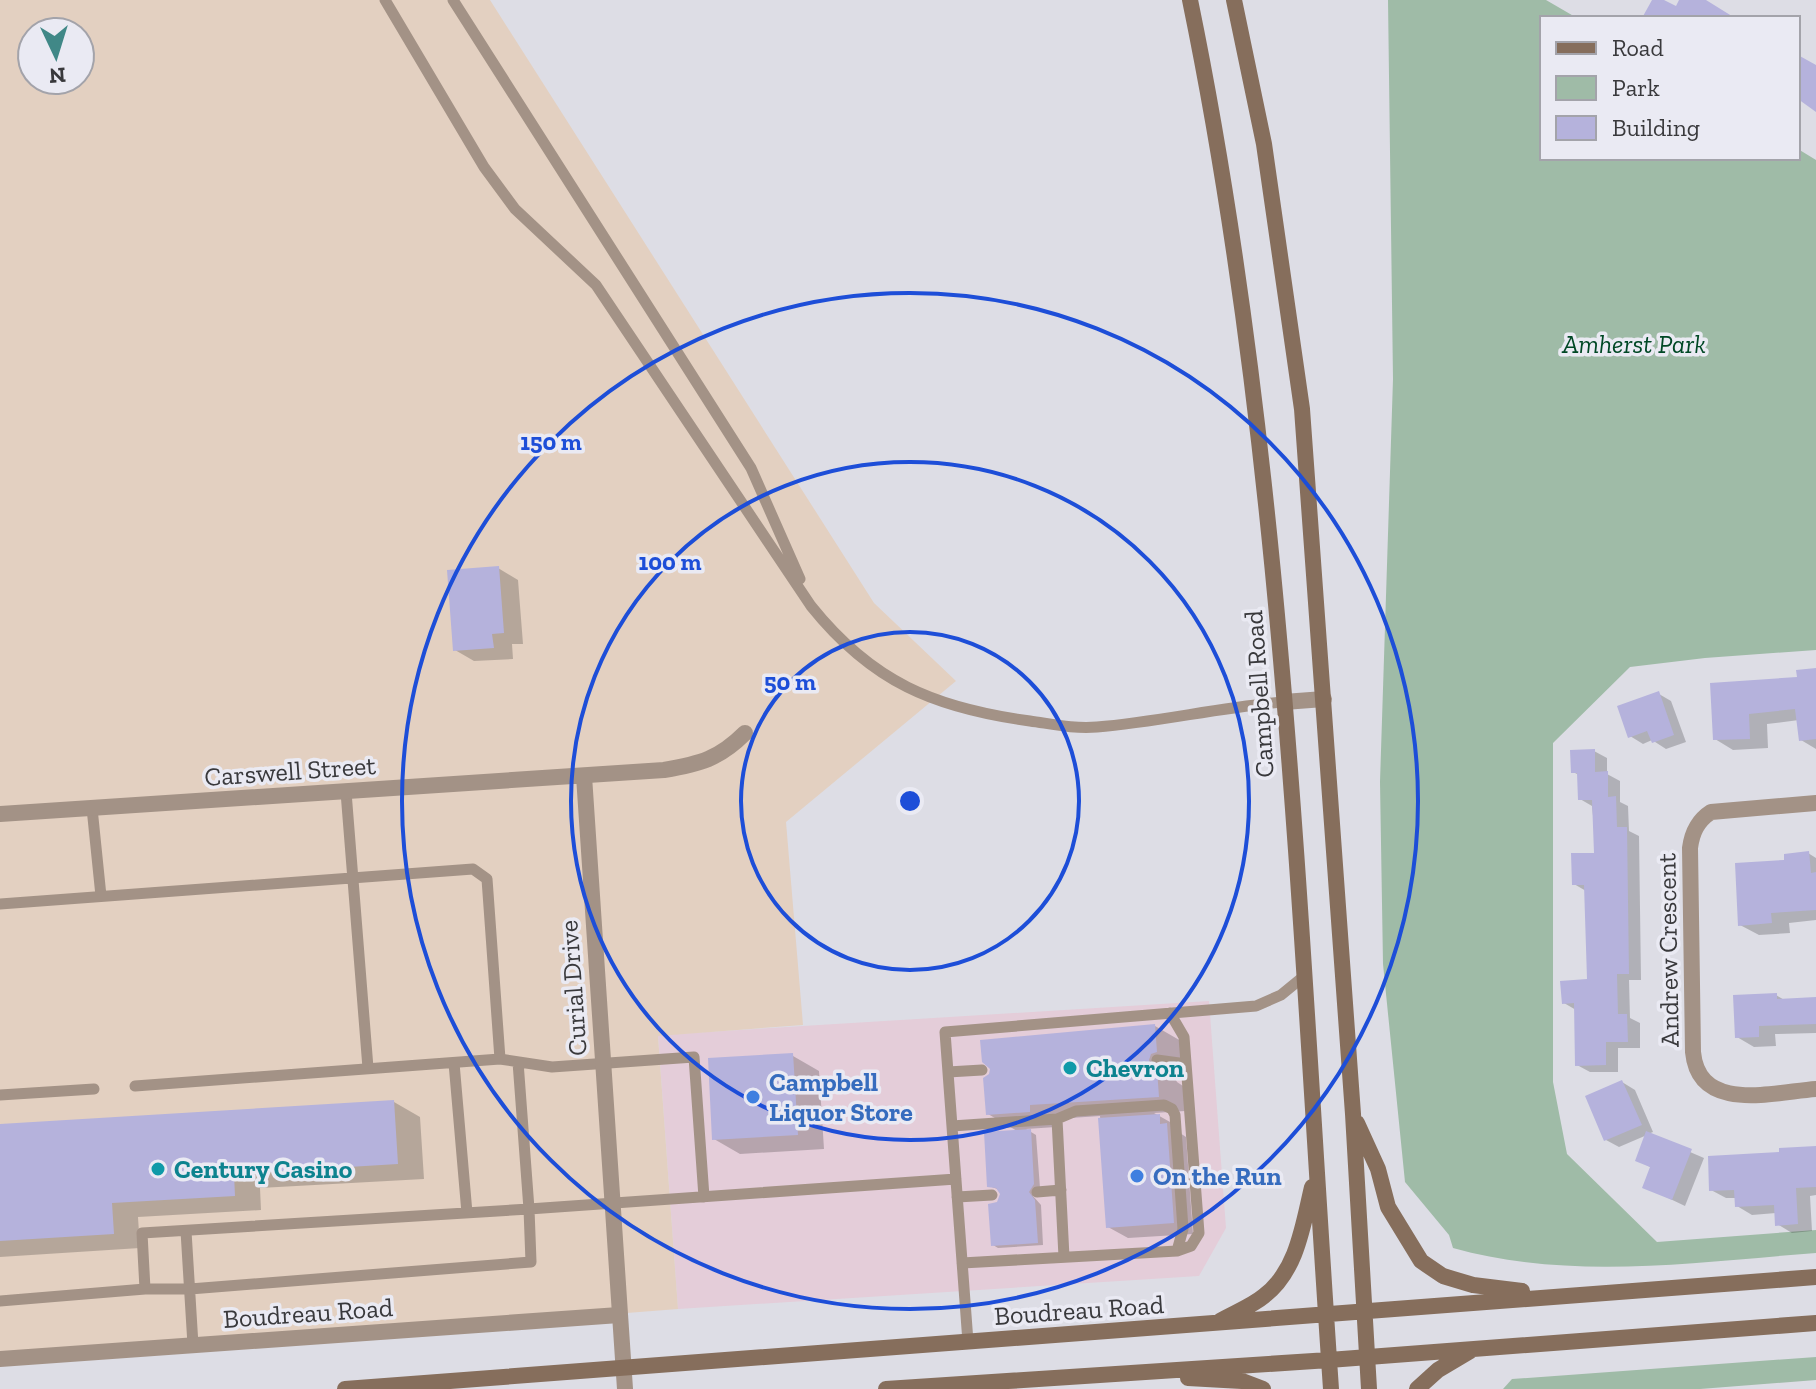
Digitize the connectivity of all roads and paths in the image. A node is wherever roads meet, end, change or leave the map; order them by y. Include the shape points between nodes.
1 (385, 0) edge
2 (453, 0) edge
3 (1190, 0) edge
4 (1234, 0) edge
5 (811, 606) junction
6 (1324, 699) junction
7 (1284, 702) junction
8 (745, 733) dead end
9 (584, 776) junction
10 (346, 792) junction
11 (1816, 803) edge
12 (92, 808) junction
13 (0, 814) edge
14 (353, 876) junction
15 (101, 896) junction
16 (0, 904) edge
17 (1303, 977) junction
18 (1170, 1013) junction
19 (500, 1059) junction
20 (1157, 1060) dead end
21 (518, 1062) junction
22 (454, 1063) junction
23 (602, 1063) junction
24 (368, 1068) junction
25 (1186, 1069) junction
26 (982, 1070) dead end
27 (948, 1072) junction
28 (135, 1086) dead end
29 (94, 1089) dead end
30 (1816, 1089) edge
31 (0, 1095) edge
32 (1353, 1114) junction
33 (1057, 1119) junction
34 (952, 1126) junction
35 (1317, 1166) junction
36 (956, 1179) junction
37 (1061, 1190) junction
38 (1037, 1192) dead end
39 (992, 1195) dead end
40 (704, 1197) junction
41 (957, 1197) junction
42 (612, 1204) junction
43 (529, 1209) junction
44 (467, 1213) junction
45 (186, 1231) junction
46 (1177, 1251) junction
47 (1064, 1257) junction
48 (962, 1263) junction
49 (1816, 1277) edge
50 (145, 1289) junction
51 (190, 1289) junction
52 (1560, 1296) junction
53 (0, 1301) edge
54 (1365, 1310) junction
55 (1325, 1314) junction
56 (619, 1315) junction
57 (1816, 1323) edge
58 (1212, 1325) junction
59 (968, 1342) junction
60 (193, 1345) junction
61 (1473, 1349) junction
62 (1368, 1357) junction
63 (0, 1359) edge
64 (1329, 1360) junction
65 (623, 1369) junction
66 (1115, 1374) junction
67 (921, 1388) edge
68 (345, 1389) edge
69 (625, 1389) edge
70 (886, 1389) edge
71 (1263, 1389) edge
72 (1331, 1389) edge
73 (1369, 1389) edge
74 (1417, 1389) edge

1 - 5 lane via 484,167 515,209 596,285
2 - 5 lane via 751,468
3 - 7 main road, Campbell Road via 1247,332
4 - 6 main road via 1264,144 1302,409
5 - 7 lane via 836,637 893,682 919,695 1010,719 1095,727
6 - 7 street
6 - 32 main road
7 - 17 main road, Campbell Road
8 - 9 street via 728,751 699,765
9 - 10 street, Carswell Street
9 - 23 street, Curial Drive
10 - 12 street, Carswell Street
10 - 14 lane
11 - 30 street, Andrew Crescent via 1711,812 1694,831 1690,848 1696,1069 1704,1083 1724,1094
12 - 13 street, Carswell Street
12 - 15 lane
14 - 15 lane
14 - 19 lane via 473,869 487,879
14 - 24 lane
15 - 16 lane
17 - 18 lane via 1256,1006
17 - 35 main road, Campbell Road
18 - 25 lane via 1184,1037
18 - 27 lane via 945,1032
19 - 21 lane
19 - 22 lane
20 - 25 lane
21 - 23 lane via 552,1067
21 - 43 lane
22 - 24 lane
22 - 44 lane
23 - 40 lane via 694,1057
23 - 42 street, Curial Drive
24 - 28 lane
25 - 46 lane via 1199,1233 1191,1246
26 - 27 lane
27 - 34 lane
29 - 31 lane
32 - 52 main road via 1378,1169 1388,1207 1421,1261 1443,1276 1473,1285
32 - 54 main road
33 - 34 lane
33 - 37 lane
33 - 46 lane via 1076,1111 1164,1105 1172,1109 1183,1229
34 - 36 lane
35 - 55 main road, Campbell Road
35 - 58 main road via 1301,1236 1282,1279 1263,1297
36 - 40 lane
36 - 41 lane
37 - 38 lane
37 - 47 lane
39 - 41 lane
40 - 42 lane
41 - 48 lane
42 - 43 lane
42 - 56 street, Curial Drive
43 - 44 lane
43 - 51 lane via 531,1262
44 - 45 lane
45 - 50 lane via 142,1233
45 - 51 lane
46 - 47 lane
47 - 48 lane
48 - 59 lane
49 - 52 main road, Boudreau Road
50 - 51 lane
50 - 53 lane
51 - 60 lane
52 - 54 main road, Boudreau Road
54 - 55 main road, Boudreau Road
54 - 62 main road
55 - 58 main road, Boudreau Road
55 - 64 main road, Campbell Road
56 - 60 street, Boudreau Road
56 - 65 street, Curial Drive
57 - 61 main road
58 - 59 main road, Boudreau Road
59 - 65 main road, Boudreau Road
60 - 63 street, Boudreau Road
61 - 62 main road
61 - 74 main road
62 - 64 main road
62 - 73 main road
64 - 66 main road
64 - 72 main road, Campbell Road
65 - 68 main road, Boudreau Road
65 - 69 street, Curial Drive
66 - 67 main road
66 - 71 main road via 1242,1381
67 - 70 main road

